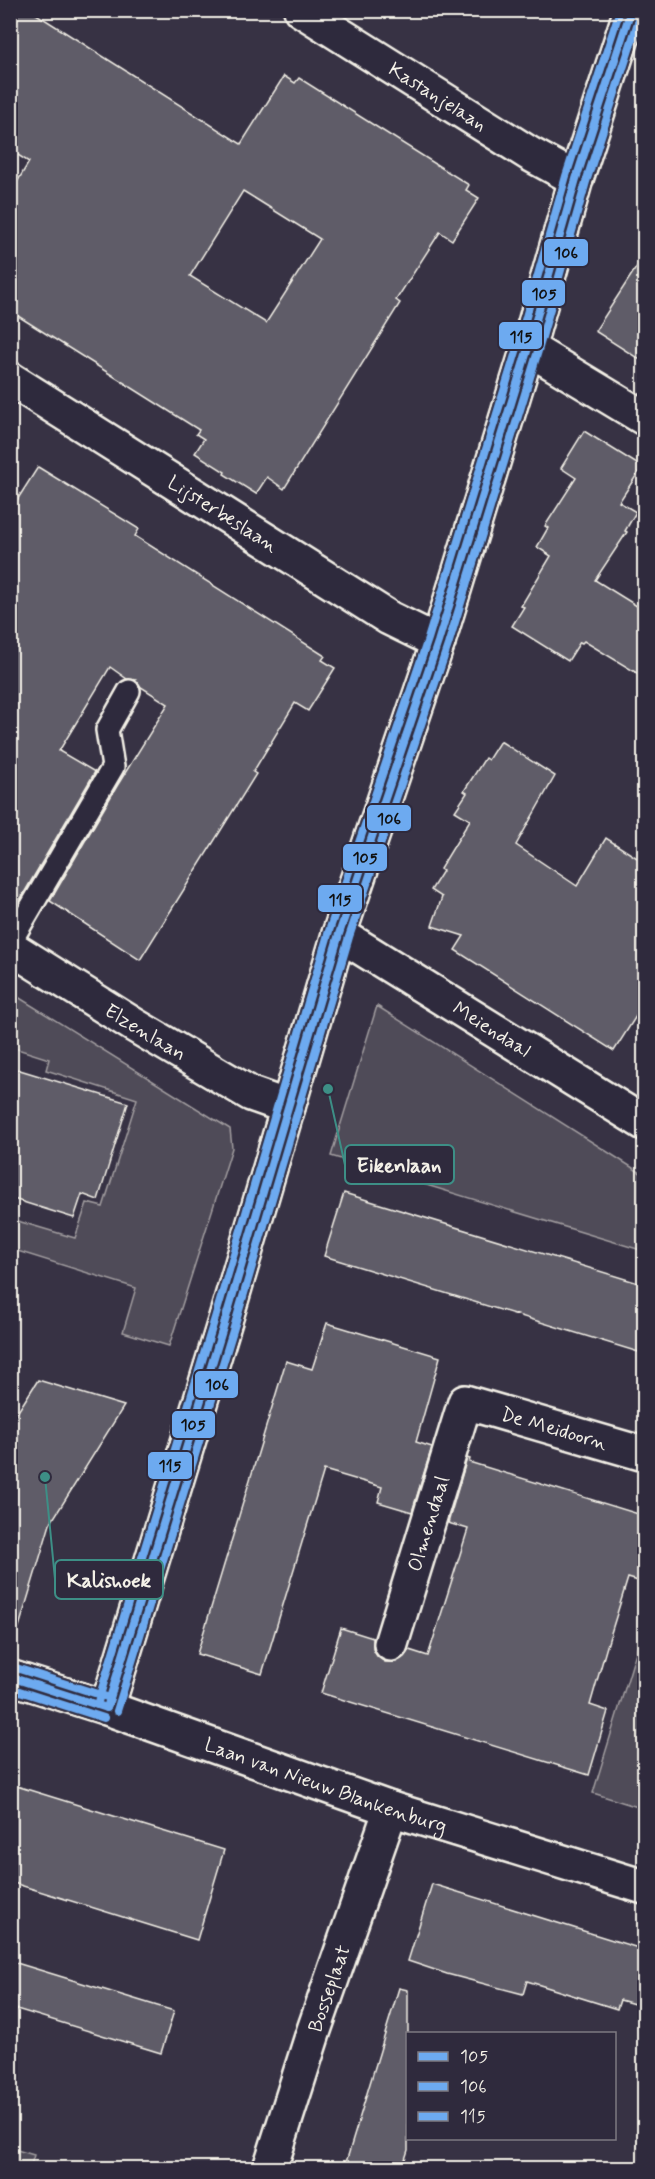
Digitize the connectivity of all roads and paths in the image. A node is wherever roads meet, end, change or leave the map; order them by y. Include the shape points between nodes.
1 (301, 10) edge
2 (631, 10) edge
3 (576, 179) junction
4 (528, 348) junction
5 (10, 379) edge
6 (645, 418) edge
7 (438, 642) junction
8 (129, 691) dead end
9 (339, 934) junction
10 (10, 945) edge
11 (288, 1107) junction
12 (645, 1123) edge
13 (465, 1402) joint
14 (645, 1454) edge
15 (391, 1644) dead end
16 (10, 1677) edge
17 (107, 1708) junction
18 (391, 1809) junction
19 (645, 1887) edge
20 (270, 2169) edge

1 - 3 street, Kastanjelaan
2 - 3 street
3 - 4 street
4 - 6 street
4 - 7 street
5 - 7 street, Lijsterbeslaan via 389,618
7 - 9 street
8 - 10 lane, Elzenlaan via 107,730 113,767
9 - 11 street
9 - 12 street, Meiendaal
10 - 11 street, Elzenlaan via 251,1094
11 - 17 street
13 - 14 street, De Meidoorn
13 - 15 street, Olmendaal
16 - 17 street, Laan van Nieuw Blankenburg
17 - 18 street, Laan van Nieuw Blankenburg
18 - 19 street, Laan van Nieuw Blankenburg
18 - 20 street, Bosseplaat

